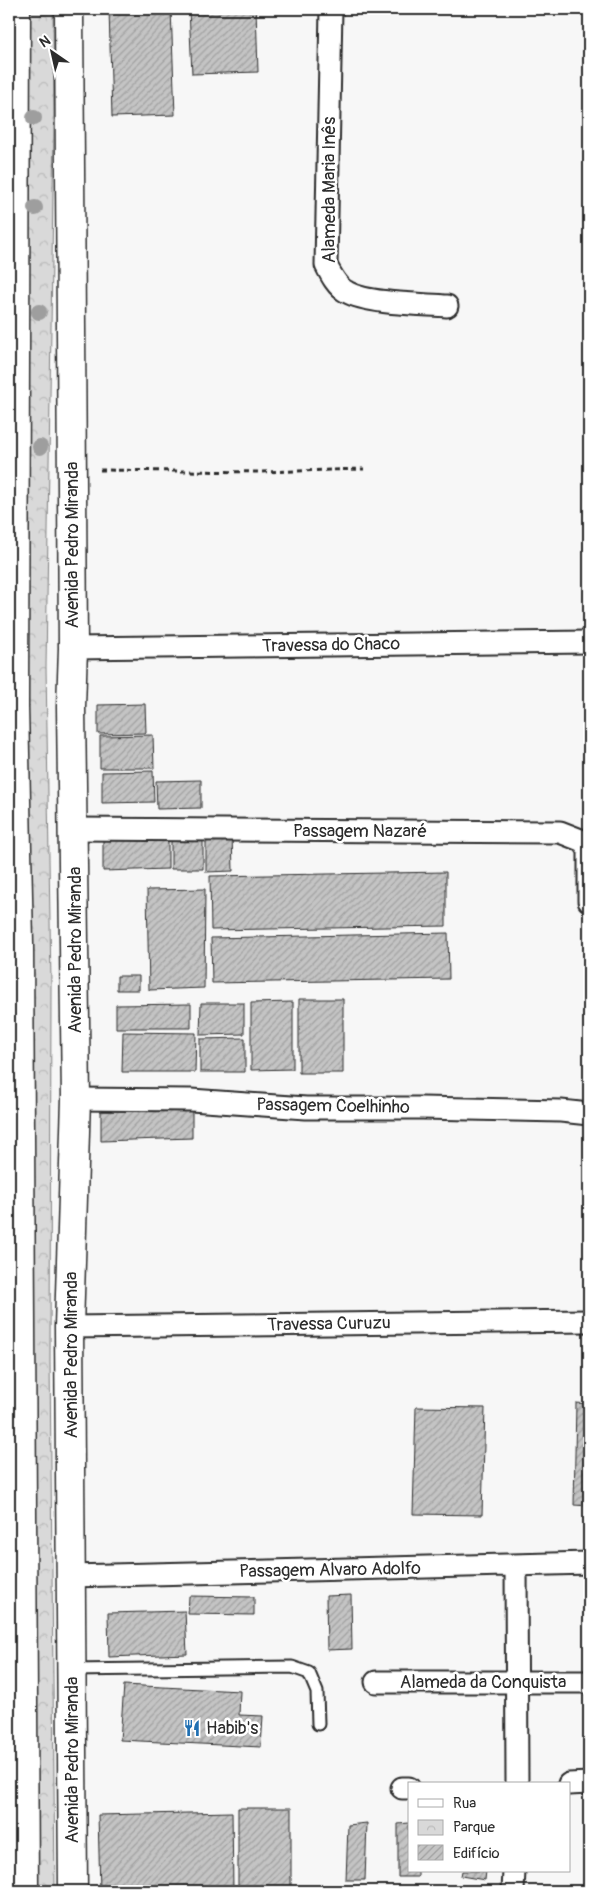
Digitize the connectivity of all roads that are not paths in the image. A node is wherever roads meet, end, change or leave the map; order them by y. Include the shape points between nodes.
1 (16, 9) edge
2 (69, 9) edge
3 (331, 9) edge
4 (447, 306) dead end
5 (589, 642) edge
6 (73, 648) junction
7 (74, 830) junction
8 (589, 901) edge
9 (76, 1099) junction
10 (589, 1114) edge
11 (589, 1321) edge
12 (69, 1327) junction
13 (589, 1563) edge
14 (516, 1565) junction
15 (71, 1576) junction
16 (71, 1670) junction
17 (376, 1682) dead end
18 (516, 1682) junction
19 (589, 1682) edge
20 (318, 1724) dead end
21 (517, 1782) edge
22 (589, 1783) edge
23 (570, 1784) edge
24 (514, 1872) edge
25 (24, 1891) edge
26 (73, 1891) edge
27 (513, 1891) edge

1 - 25 main road via 14,706 19,944
2 - 6 main road, Avenida Pedro Miranda
3 - 4 street, Alameda Maria Inês via 326,265 333,279 346,292 362,298
5 - 6 street, Travessa do Chaco
6 - 7 main road, Avenida Pedro Miranda
7 - 8 street, Passagem Nazaré via 560,832 583,841 589,850
7 - 9 main road, Avenida Pedro Miranda
9 - 10 street, Passagem Coelhinho
9 - 12 main road, Avenida Pedro Miranda
11 - 12 street, Travessa Curuzu
12 - 15 main road, Avenida Pedro Miranda
13 - 14 street, Passagem Alvaro Adolfo
14 - 15 street, Passagem Alvaro Adolfo
14 - 18 street
15 - 16 main road, Avenida Pedro Miranda
16 - 20 lane via 292,1667 309,1673 318,1692
16 - 26 main road, Avenida Pedro Miranda
17 - 18 street, Alameda da Conquista
18 - 19 street, Alameda da Conquista
18 - 21 street
22 - 23 street
24 - 27 street

